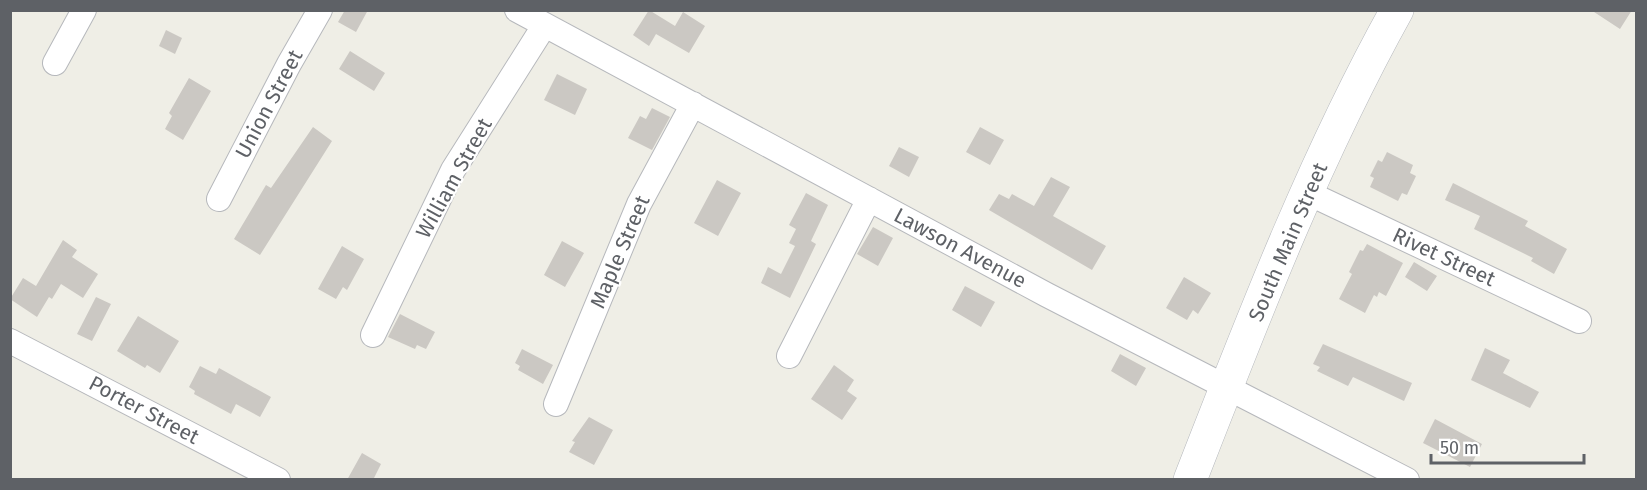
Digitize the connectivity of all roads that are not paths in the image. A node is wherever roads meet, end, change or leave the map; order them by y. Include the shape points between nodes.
1 (84, 10) edge
2 (320, 10) edge
3 (517, 10) edge
4 (1397, 10) edge
5 (544, 26) junction
6 (55, 63) dead end
7 (693, 104) junction
8 (1308, 194) junction
9 (219, 199) dead end
10 (869, 199) junction
11 (1580, 321) dead end
12 (373, 335) dead end
13 (10, 340) edge
14 (789, 356) dead end
15 (1228, 385) junction
16 (556, 404) dead end
17 (278, 480) edge
18 (1190, 480) edge
19 (1407, 480) edge

1 - 6 street
2 - 9 street, Union Street
3 - 5 street, Lawson Avenue
4 - 8 main road, South Main Street
5 - 7 street, Lawson Avenue
5 - 12 street, William Street via 453,170
7 - 10 street, Lawson Avenue
7 - 16 street, Maple Street via 639,204
8 - 11 street, Rivet Street
8 - 15 main road, South Main Street
10 - 14 street
10 - 15 street, Lawson Avenue via 1047,295
13 - 17 street, Porter Street
15 - 18 main road, South Main Street
15 - 19 street, Lawson Avenue

